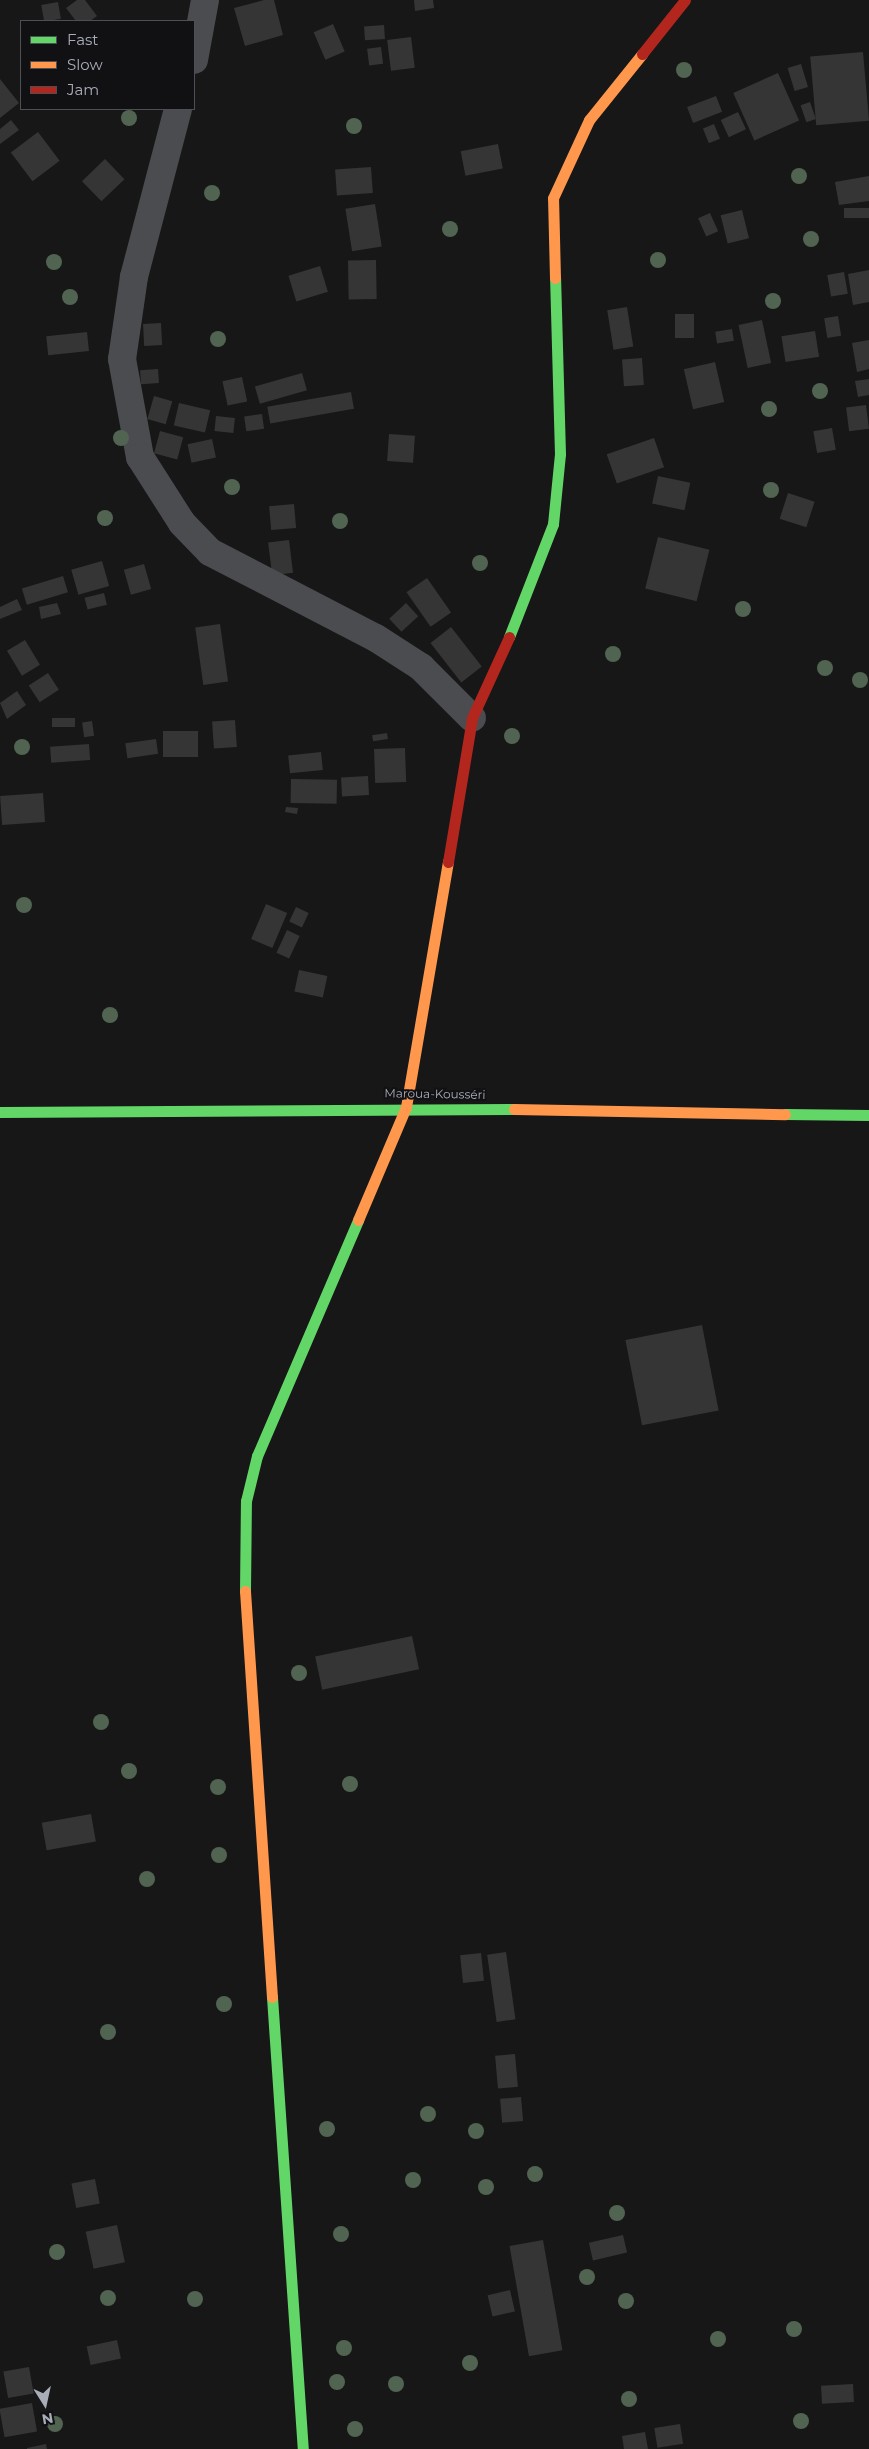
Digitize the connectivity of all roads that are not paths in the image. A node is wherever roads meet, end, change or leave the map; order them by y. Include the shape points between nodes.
1 (205, 0) edge
2 (685, 0) edge
3 (195, 55) edge
4 (178, 110) edge
5 (472, 718) junction
6 (406, 1107) junction
7 (0, 1112) edge
8 (869, 1115) edge
9 (303, 2449) edge

1 - 3 street
2 - 5 main road via 589,120 553,198 560,454 553,524 536,577
4 - 5 street via 134,277 122,359 140,457 182,524 210,552 376,638 421,667
5 - 6 main road
6 - 7 main road, Maroua-Kousséri
6 - 8 main road, Maroua-Kousséri
6 - 9 main road via 258,1456 246,1501 244,1569 253,1727

